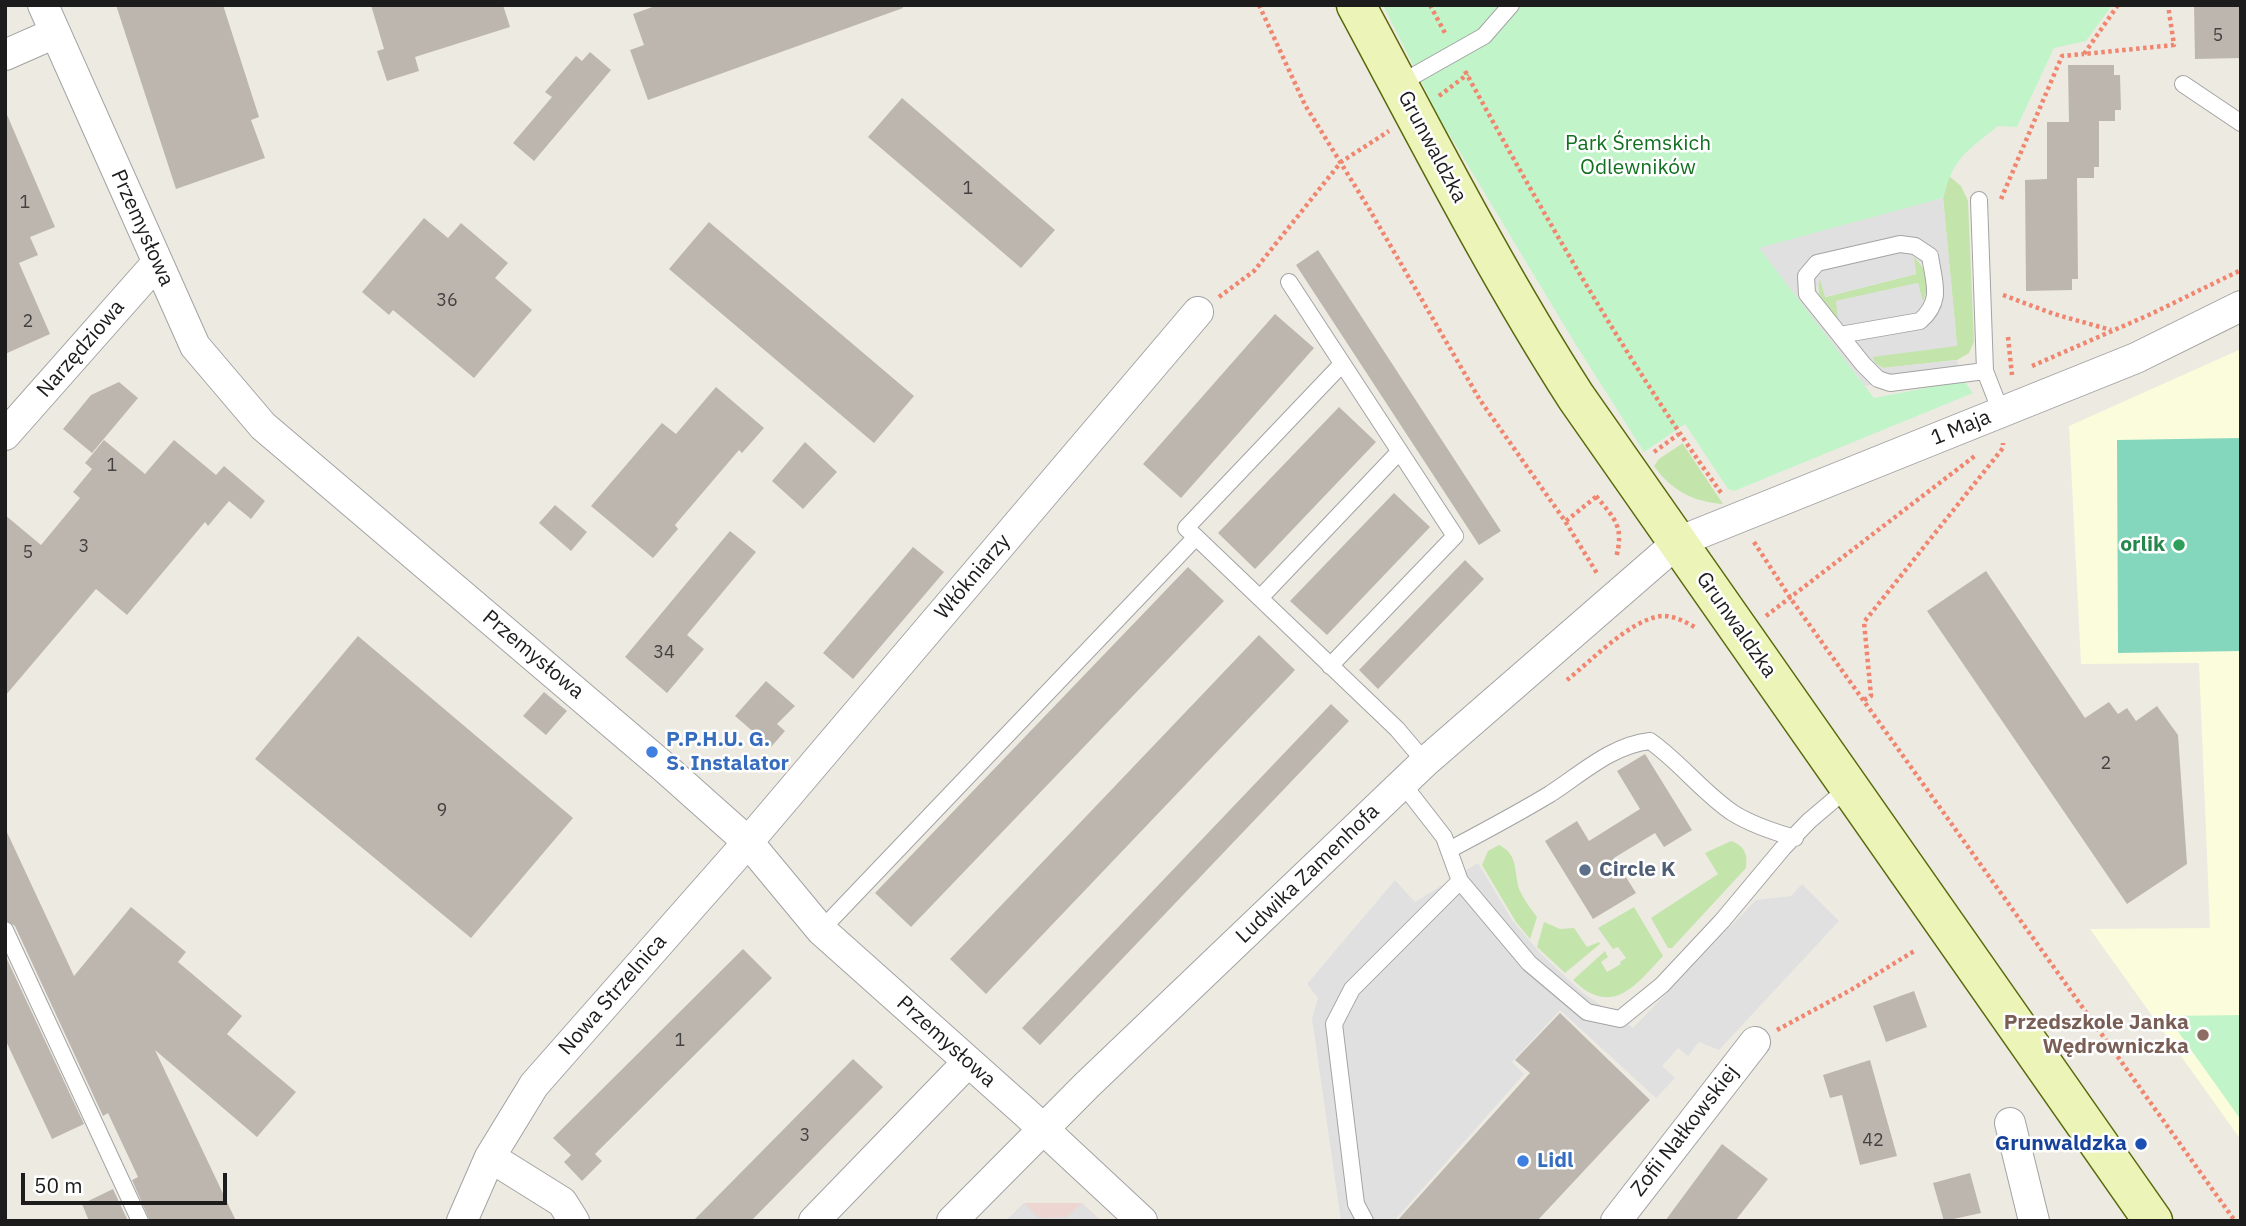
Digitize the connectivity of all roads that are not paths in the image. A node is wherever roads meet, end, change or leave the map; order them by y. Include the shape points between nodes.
1 (43, 5) edge
2 (1356, 5) edge
3 (1511, 5) edge
4 (55, 33) junction
5 (5, 55) edge
6 (2183, 84) dead end
7 (1407, 99) junction
8 (2241, 123) edge
9 (1979, 200) dead end
10 (157, 263) junction
11 (1289, 282) dead end
12 (2241, 306) edge
13 (1198, 312) road end
14 (1840, 335) junction
15 (1342, 364) junction
16 (1985, 371) junction
17 (2008, 425) junction
18 (5, 435) edge
19 (1399, 452) junction
20 (1196, 537) junction
21 (1678, 542) junction
22 (1260, 598) junction
23 (1330, 666) junction
24 (1425, 762) junction
25 (1402, 783) junction
26 (1850, 787) junction
27 (1795, 838) junction
28 (748, 842) junction
29 (1449, 850) junction
30 (1460, 881) junction
31 (5, 930) edge
32 (821, 930) junction
33 (1755, 1042) road end
34 (968, 1062) junction
35 (2010, 1123) dead end
36 (1043, 1129) junction
37 (490, 1157) junction
38 (139, 1221) edge
39 (462, 1221) edge
40 (574, 1221) edge
41 (814, 1221) edge
42 (952, 1221) edge
43 (1142, 1221) edge
44 (1366, 1221) edge
45 (1616, 1221) edge
46 (2034, 1221) edge
47 (2153, 1221) edge

1 - 4 street, Przemysłowa
2 - 7 main road, Grunwaldzka
3 - 7 lane via 1484,37
4 - 5 street
4 - 10 street, Przemysłowa
6 - 8 lane
7 - 21 main road, Grunwaldzka via 1542,345
9 - 16 lane
10 - 18 street, Narzędziowa
10 - 28 street, Przemysłowa via 195,346 263,426
11 - 15 lane
12 - 17 street, 1 Maja
13 - 28 street, Włókniarzy
14 - 14 lane via 1807,294 1805,276 1817,263 1900,244 1915,246 1930,256 1936,299 1920,321
14 - 16 lane via 1878,379 1890,383
15 - 19 lane
15 - 20 lane via 1186,527
16 - 17 lane
17 - 21 street, 1 Maja
19 - 22 lane
19 - 23 lane via 1455,536
20 - 22 lane
20 - 32 lane
21 - 24 street, Ludwika Zamenhofa
21 - 26 main road, Grunwaldzka
22 - 23 lane
23 - 24 lane
24 - 25 street, Ludwika Zamenhofa
25 - 29 lane
25 - 36 street, Ludwika Zamenhofa
26 - 27 lane
26 - 47 main road, Grunwaldzka
27 - 29 lane via 1733,813 1650,741 1634,743 1602,759
27 - 30 lane via 1662,985 1620,1019 1587,1012 1556,987 1521,955
28 - 32 street, Przemysłowa
28 - 37 street, Nowa Strzelnica via 534,1085
29 - 30 lane
30 - 44 lane via 1352,989 1334,1024 1356,1205
31 - 38 lane
32 - 34 street, Przemysłowa
33 - 45 street, Zofii Nałkowskiej
34 - 36 street, Przemysłowa
34 - 41 street
35 - 46 street
36 - 42 street, Ludwika Zamenhofa
36 - 43 street, Przemysłowa
37 - 39 street, Nowa Strzelnica
37 - 40 street via 562,1202

